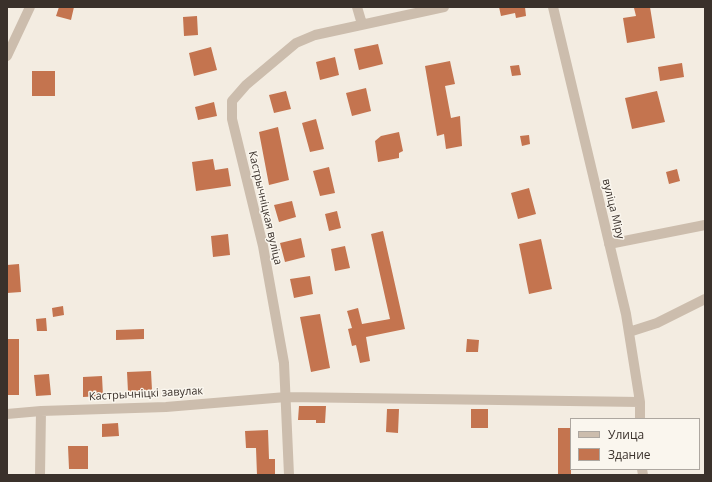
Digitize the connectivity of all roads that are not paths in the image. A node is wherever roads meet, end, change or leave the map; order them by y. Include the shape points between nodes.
1 (30, 7) edge
2 (357, 7) edge
3 (444, 7) edge
4 (553, 7) edge
5 (362, 24) junction
6 (7, 56) edge
7 (705, 225) edge
8 (609, 244) junction
9 (705, 298) edge
10 (629, 332) junction
11 (286, 397) junction
12 (640, 402) junction
13 (41, 411) junction
14 (7, 414) edge
15 (640, 418) edge
16 (40, 475) edge
17 (289, 475) edge

1 - 6 street
2 - 5 street
3 - 5 street, Кастрычніцкая вуліца
4 - 8 street, вуліца Міру
5 - 11 street, Кастрычніцкая вуліца via 315,35 296,43 232,100 232,119 263,246 284,363
7 - 8 street
8 - 10 street, вуліца Міру
9 - 10 street via 657,323
10 - 12 street, вуліца Міру
11 - 12 street, Кастрычніцкі завулак
11 - 13 street, Кастрычніцкі завулак via 166,407
11 - 17 street, Кастрычніцкая вуліца
12 - 15 street, вуліца Міру
13 - 14 street, Кастрычніцкі завулак
13 - 16 street

